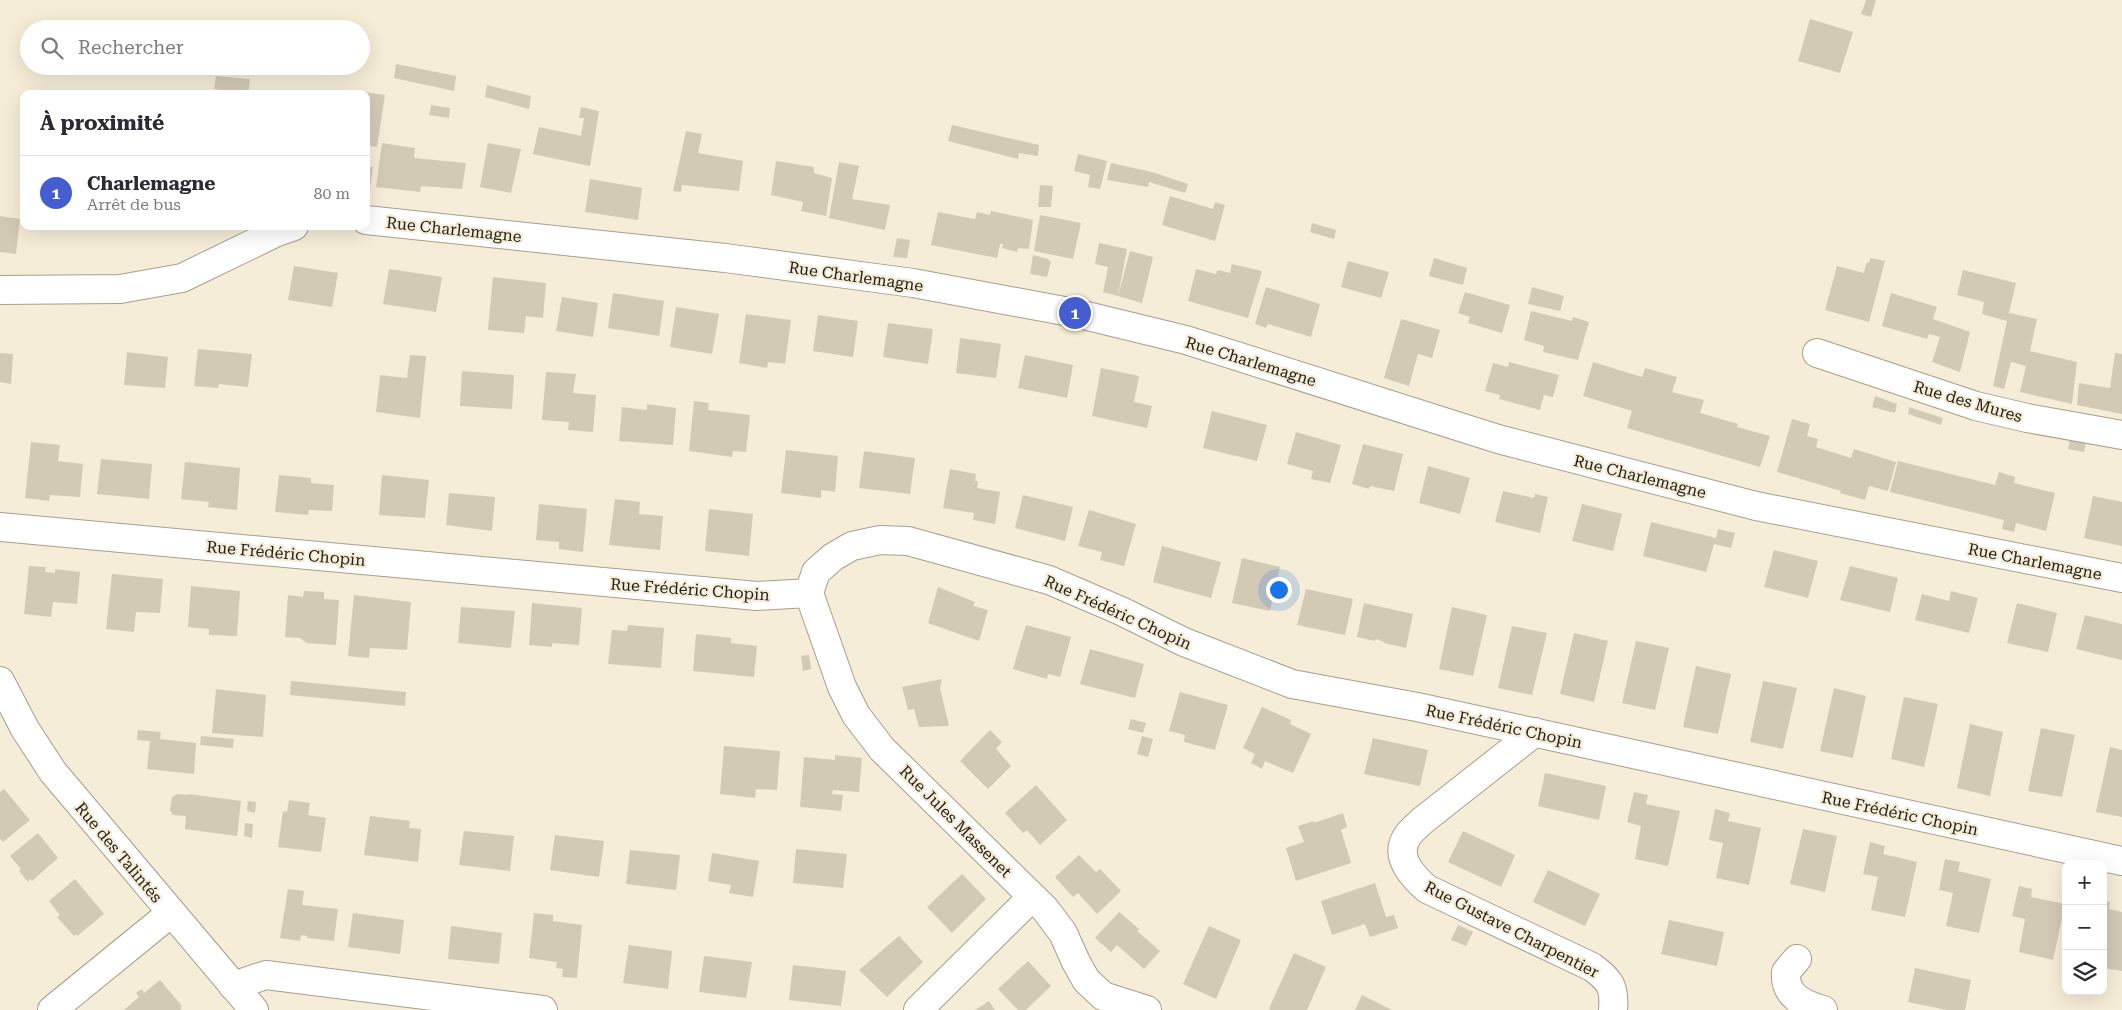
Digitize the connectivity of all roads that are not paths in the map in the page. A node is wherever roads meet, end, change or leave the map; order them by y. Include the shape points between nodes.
1 (370, 220) edge
2 (283, 230) edge
3 (0, 290) edge
4 (1817, 353) dead end
5 (2122, 434) edge
6 (0, 527) edge
7 (2122, 578) edge
8 (809, 593) junction
9 (0, 681) edge
10 (1535, 732) junction
11 (2122, 861) edge
12 (1032, 896) junction
13 (171, 913) junction
14 (1797, 959) dead end
15 (233, 986) junction
16 (52, 1010) edge
17 (254, 1010) edge
18 (543, 1010) edge
19 (918, 1010) edge
20 (1147, 1010) edge
21 (1613, 1010) edge
22 (1823, 1010) edge

1 - 7 street, Rue Charlemagne via 725,258 913,283 1075,312 1186,340 1498,439 1746,503
2 - 3 street via 182,278 120,288
4 - 5 street, Rue des Mures via 1976,406
6 - 8 street, Rue Frédéric Chopin via 757,596
8 - 10 street, Rue Frédéric Chopin via 816,572 852,546 880,540 908,541 1049,580 1184,642 1292,684
8 - 12 street, Rue Jules Massenet via 842,687 856,715 882,749
9 - 13 street, Rue des Talintés via 52,772
10 - 11 street, Rue Frédéric Chopin
10 - 21 street, Rue Gustave Charpentier via 1422,821 1407,836 1404,861 1412,876 1427,889 1592,967 1608,979 1614,996
12 - 19 street
12 - 20 street, Rue Jules Massenet via 1063,933 1086,980 1103,996
13 - 15 street, Rue des Talintés
13 - 16 street
14 - 22 street via 1786,972 1788,988 1803,1004
15 - 17 street, Rue des Talintés
15 - 18 street via 266,975

